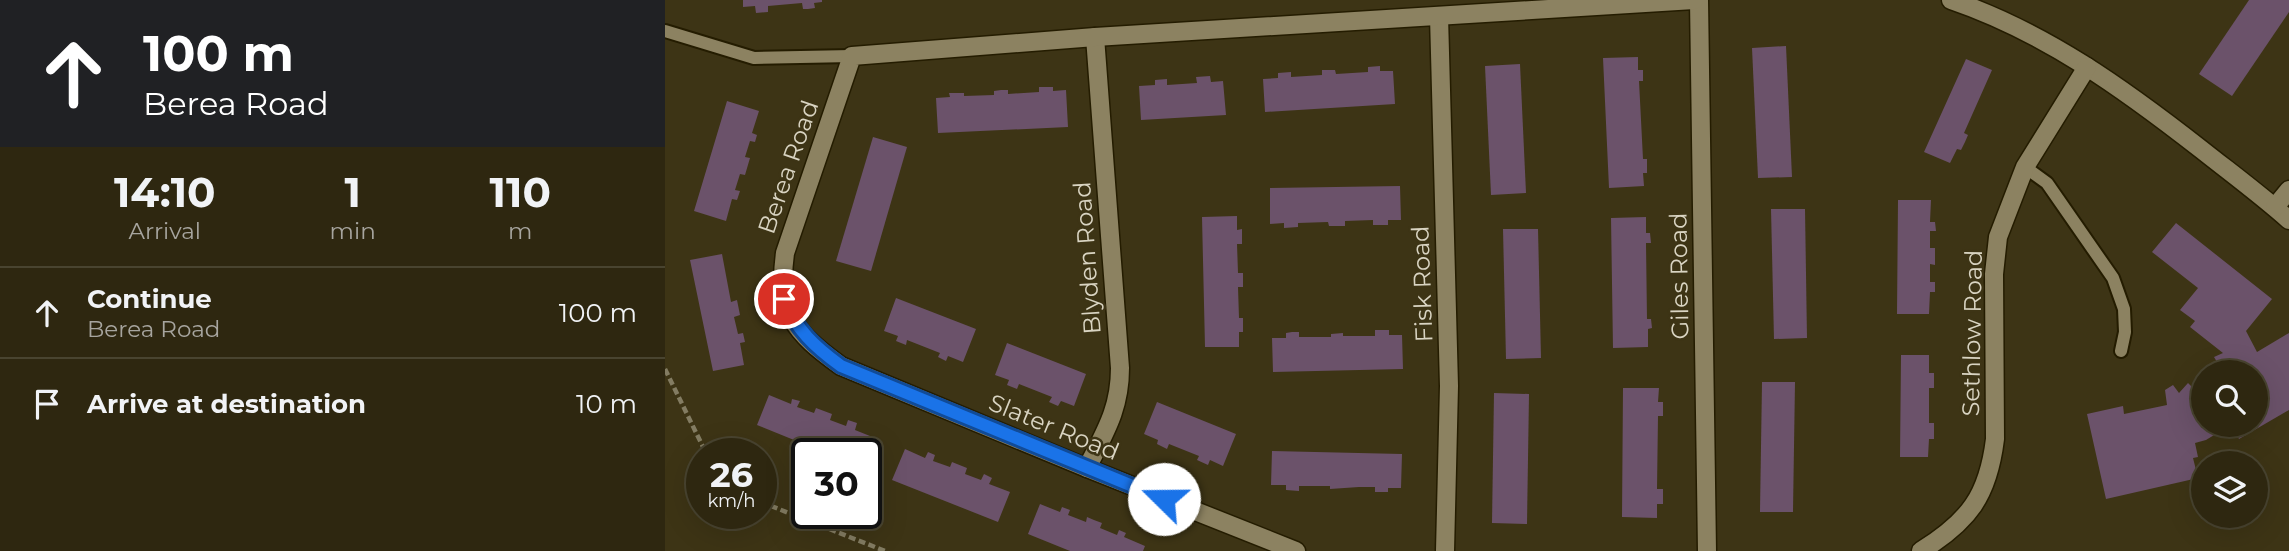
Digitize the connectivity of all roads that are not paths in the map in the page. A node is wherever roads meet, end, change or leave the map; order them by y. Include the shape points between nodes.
1 (1694, 0) edge
2 (1699, 0) edge
3 (1951, 0) edge
4 (1439, 16) junction
5 (665, 31) edge
6 (1095, 37) junction
7 (852, 56) junction
8 (2087, 67) junction
9 (2025, 167) junction
10 (2289, 190) edge
11 (2275, 207) junction
12 (2289, 220) edge
13 (802, 333) joint
14 (2121, 351) dead end
15 (1087, 468) junction
16 (1296, 551) edge
17 (1445, 551) edge
18 (1707, 551) edge
19 (1921, 551) edge

1 - 4 street
2 - 18 street, Giles Road
3 - 8 street via 2034,34
4 - 6 street
4 - 17 street, Fisk Road via 1449,386
5 - 7 lane via 754,58
6 - 7 street
6 - 15 street, Blyden Road via 1121,368 1120,393
7 - 13 street, Berea Road via 785,253 784,299
8 - 9 street, Sethlow Road
8 - 11 street via 2132,95
9 - 14 lane via 2047,183 2113,278 2124,309
9 - 19 street, Sethlow Road via 1998,237 1993,274 1992,466 1969,512 1946,536
10 - 11 street
11 - 12 street
13 - 15 street, Slater Road via 841,366
15 - 16 street, Slater Road

